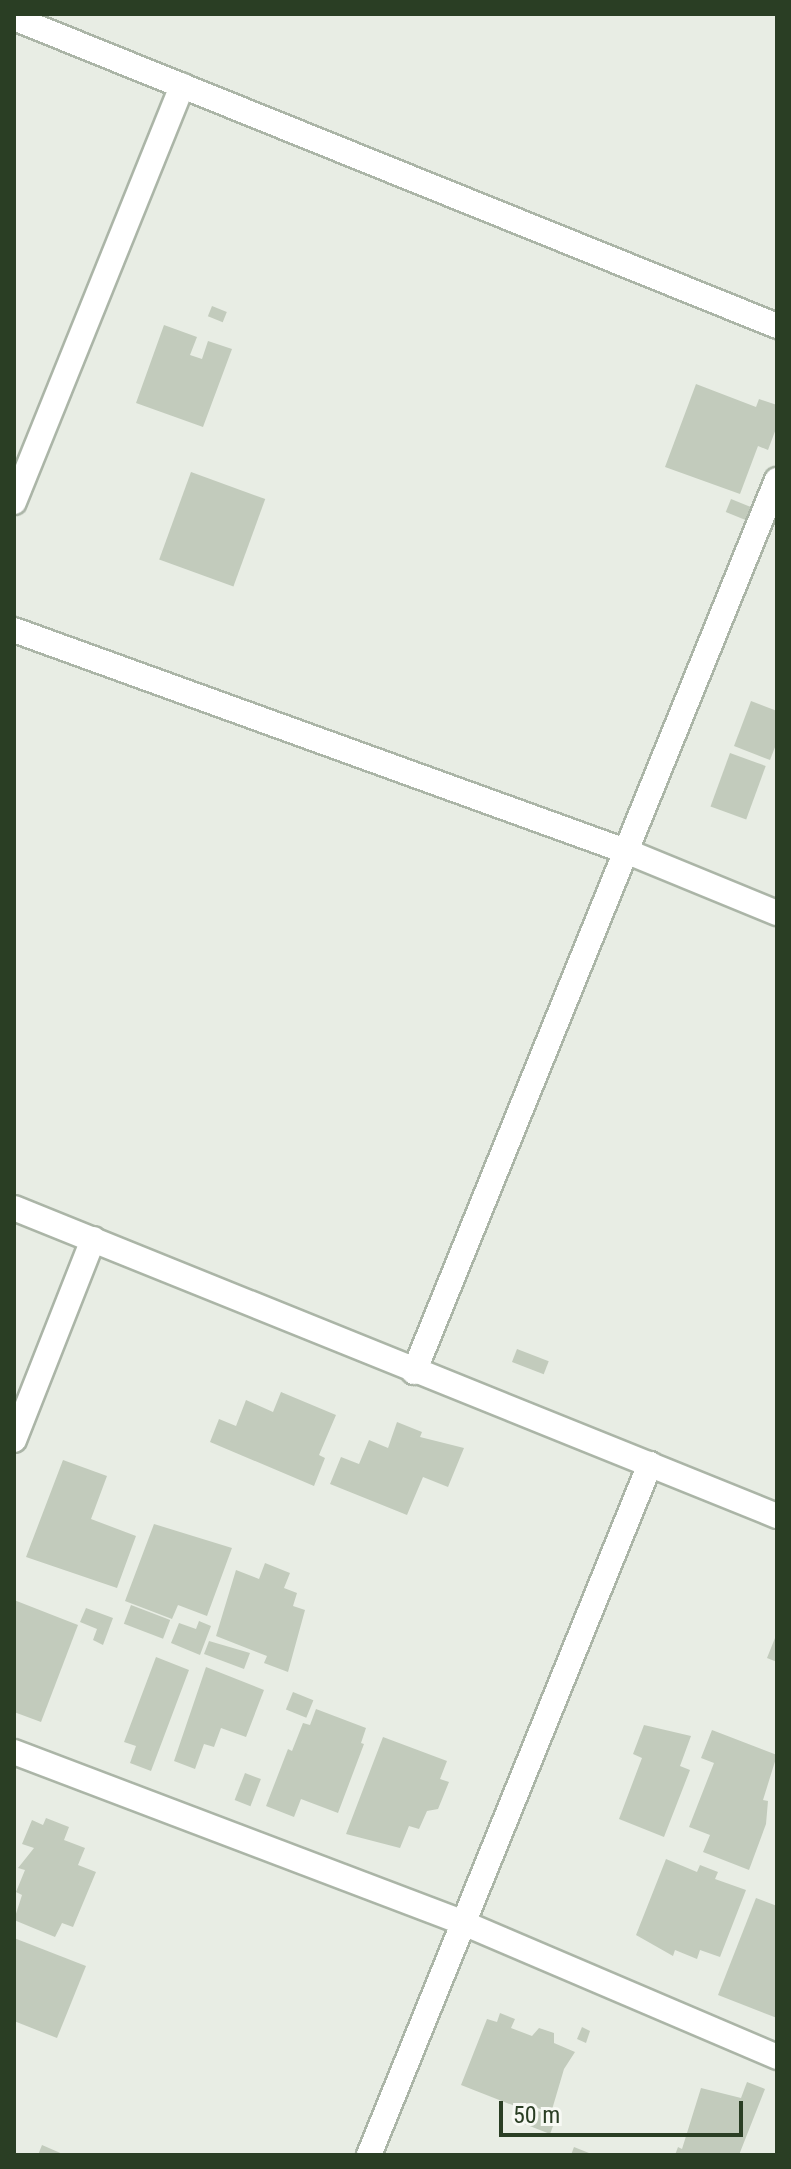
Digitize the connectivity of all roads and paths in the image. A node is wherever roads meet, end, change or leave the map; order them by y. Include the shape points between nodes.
1 (14, 18) edge
2 (182, 86) junction
3 (777, 326) edge
4 (777, 480) edge
5 (14, 502) edge
6 (14, 630) edge
7 (628, 852) junction
8 (777, 913) edge
9 (14, 1208) edge
10 (93, 1239) junction
11 (414, 1372) junction
12 (14, 1440) edge
13 (650, 1464) junction
14 (777, 1516) edge
15 (14, 1752) edge
16 (461, 1922) junction
17 (777, 2057) edge
18 (369, 2155) edge

1 - 2 street
2 - 3 street
2 - 5 street
4 - 7 street
6 - 7 street
7 - 8 street
7 - 11 street
9 - 10 street
10 - 11 street
10 - 12 street
11 - 13 street
13 - 14 street
13 - 16 street
15 - 16 street
16 - 17 street
16 - 18 street

